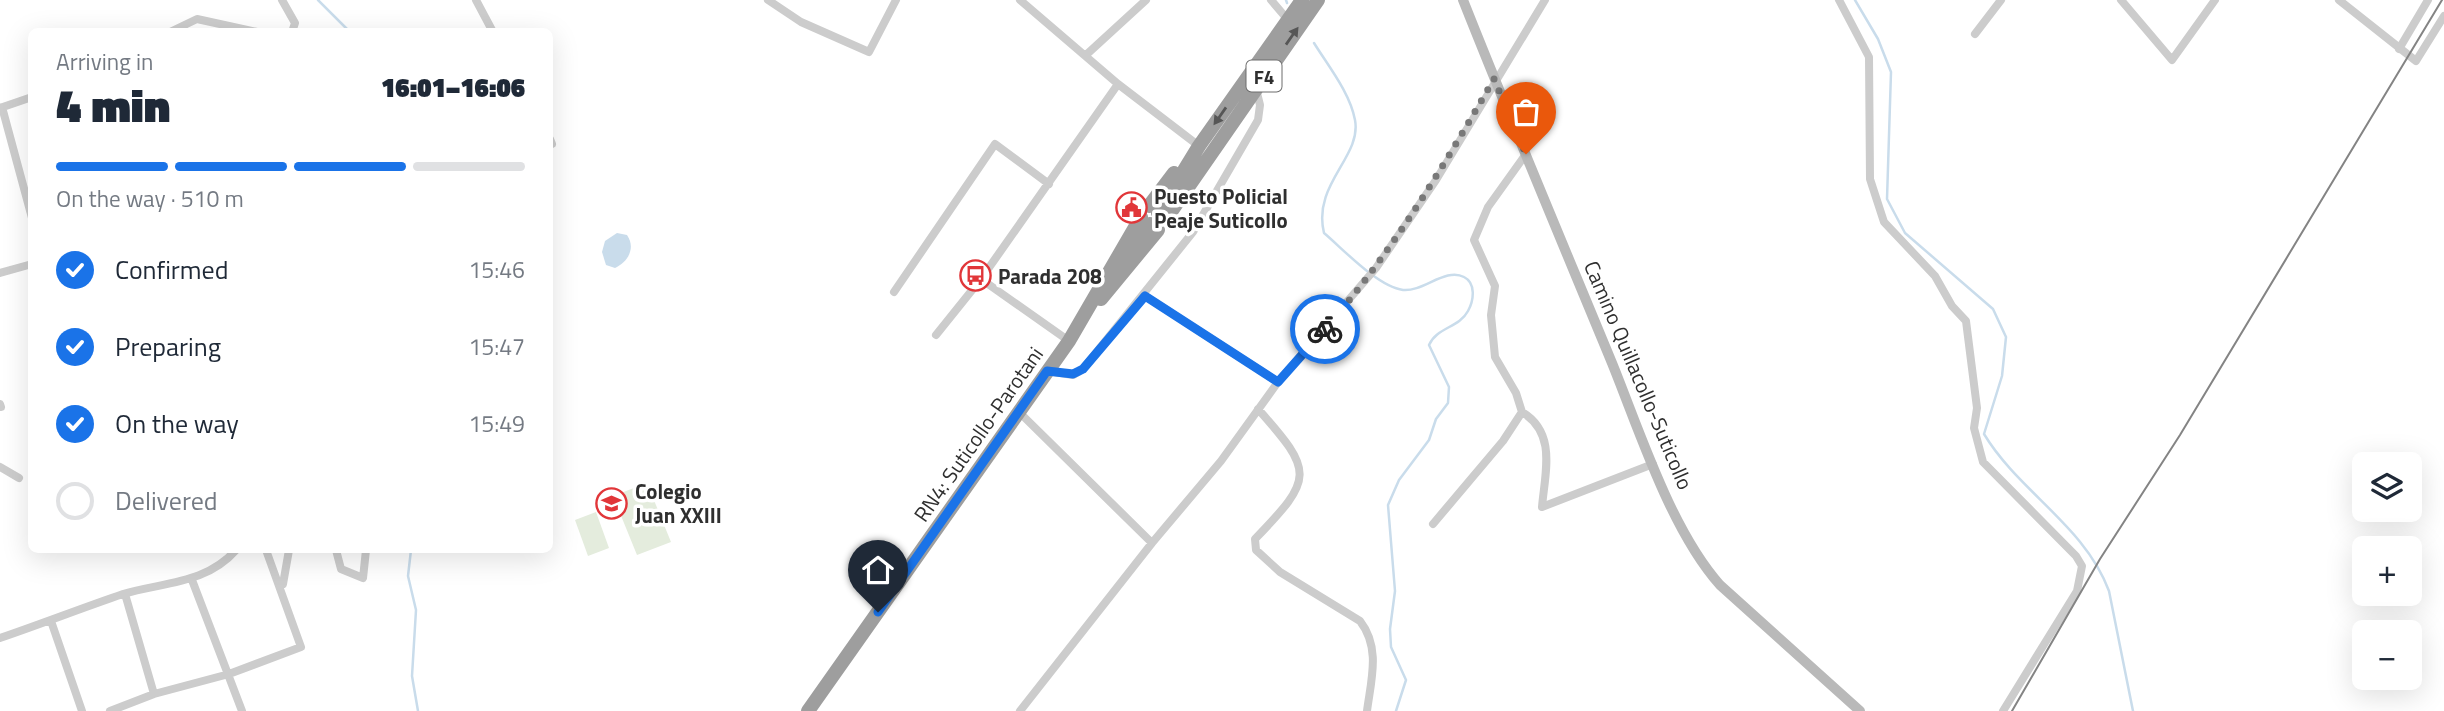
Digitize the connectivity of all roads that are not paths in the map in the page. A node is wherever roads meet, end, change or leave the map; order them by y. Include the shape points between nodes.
1 (282, 0) edge
2 (476, 0) edge
3 (768, 0) edge
4 (896, 0) edge
5 (1020, 0) edge
6 (1146, 0) edge
7 (1271, 0) edge
8 (1302, 0) edge
9 (1318, 0) edge
10 (1463, 0) edge
11 (1545, 0) edge
12 (1839, 0) edge
13 (2001, 0) edge
14 (2121, 0) edge
15 (2215, 0) edge
16 (2339, 0) edge
17 (2428, 0) edge
18 (2444, 16) edge
19 (1288, 20) junction
20 (178, 28) edge
21 (239, 28) edge
22 (293, 28) edge
23 (491, 28) edge
24 (1975, 34) dead end
25 (2399, 48) junction
26 (1086, 55) junction
27 (1494, 79) junction
28 (1118, 84) junction
29 (1256, 89) junction
30 (28, 98) edge
31 (1, 107) edge
32 (1199, 146) junction
33 (1526, 154) junction
34 (1049, 184) junction
35 (28, 204) edge
36 (1154, 218) junction
37 (28, 265) edge
38 (0, 273) edge
39 (981, 279) junction
40 (894, 292) dead end
41 (1145, 296) junction
42 (1084, 318) junction
43 (936, 335) dead end
44 (1069, 341) junction
45 (1047, 371) junction
46 (1278, 382) junction
47 (1258, 409) junction
48 (1522, 412) junction
49 (1020, 413) junction
50 (1653, 464) junction
51 (0, 467) edge
52 (19, 478) dead end
53 (1433, 524) dead end
54 (1152, 542) junction
55 (233, 553) edge
56 (267, 553) edge
57 (288, 553) edge
58 (337, 553) edge
59 (366, 553) edge
60 (192, 580) junction
61 (125, 594) junction
62 (284, 594) junction
63 (51, 621) junction
64 (0, 638) edge
65 (229, 674) junction
66 (154, 694) junction
67 (82, 711) edge
68 (110, 711) edge
69 (242, 711) edge
70 (808, 711) edge
71 (1020, 711) edge
72 (1367, 711) edge
73 (1860, 711) edge
74 (2003, 711) edge

1 - 22 street
2 - 23 street
3 - 4 street via 801,22 869,52
5 - 26 street
6 - 26 street
7 - 19 street
8 - 19 highway, F4
29 -> 9 highway, F4
10 - 27 main road, Camino Quillacollo-Suticollo
11 - 27 street
12 - 74 street via 1869,57 1870,179 1884,222 1935,276 1966,321 1977,408 1974,428 1983,462 2082,566 2077,591
13 - 24 street
14 - 15 street via 2172,60
16 - 25 street
17 - 25 street
18 - 25 street via 2416,61
19 -> 32 highway, F4
20 - 21 street via 197,19
26 - 28 street
27 - 33 main road, Camino Quillacollo-Suticollo
27 - 46 street via 1436,180 1376,268
28 - 32 street
28 - 34 street
29 - 36 highway, F4
29 - 41 street via 1258,120 1193,232
30 - 31 street
31 - 35 street
32 - 36 highway, F4
33 - 48 street via 1488,208 1474,240 1495,286 1491,315 1495,357
33 - 50 main road, Camino Quillacollo-Suticollo
34 - 39 street
34 - 40 street via 995,145
36 - 42 highway, RN4: Suticollo-Parotani / F4
36 - 42 highway, RN4: Suticollo-Parotani / F4
37 - 38 street
39 - 43 street
39 - 44 street
41 - 45 street via 1083,369 1073,374
41 - 46 street
42 - 44 highway, RN4: Suticollo-Parotani / F4
44 - 45 highway, RN4: Suticollo-Parotani / F4
45 - 49 highway, RN4: Suticollo-Parotani / F4
46 - 47 street
47 - 54 street
47 - 72 street via 1292,447 1301,474 1294,496 1255,539 1256,550 1280,572 1360,621 1369,633 1374,656
48 - 50 street via 1533,419 1548,445 1542,508
48 - 53 street
49 - 54 street
49 - 70 highway, RN4: Suticollo-Parotani / F4
50 - 73 main road, Camino Quillacollo-Suticollo via 1703,566
51 - 52 street
54 - 71 street
55 - 60 street
56 - 62 street
57 - 62 street
58 - 59 street via 341,569 363,578
60 - 61 street
60 - 65 street
61 - 63 street
61 - 66 street
62 - 65 street via 301,647
63 - 64 street
63 - 67 street
65 - 66 street
65 - 69 street
66 - 68 street

